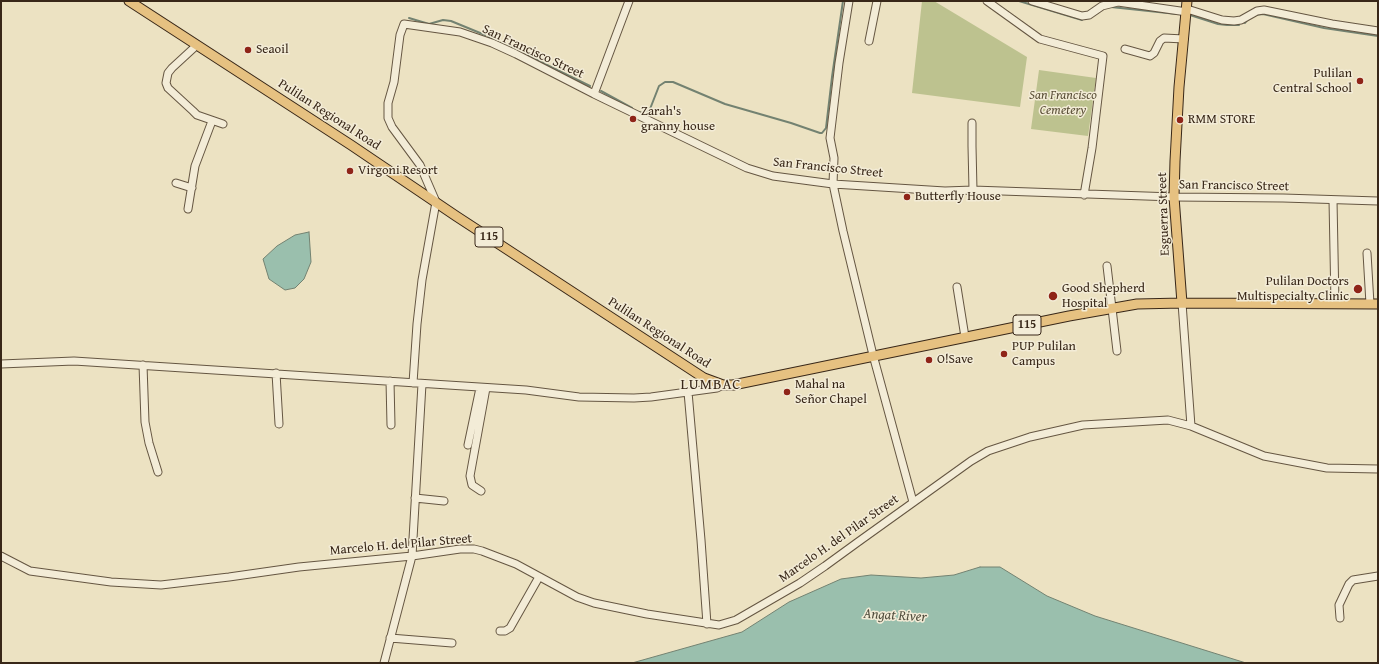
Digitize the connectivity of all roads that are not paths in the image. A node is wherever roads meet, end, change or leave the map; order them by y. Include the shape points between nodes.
1 (129, 1) edge
2 (629, 1) edge
3 (849, 1) edge
4 (877, 1) edge
5 (987, 1) edge
6 (1032, 1) edge
7 (1187, 7) edge
8 (1378, 31) edge
9 (1184, 39) junction
10 (869, 41) dead end
11 (196, 45) junction
12 (1125, 49) dead end
13 (594, 94) junction
14 (212, 121) junction
15 (972, 123) dead end
16 (223, 124) dead end
17 (176, 183) dead end
18 (833, 184) junction
19 (192, 188) junction
20 (973, 190) junction
21 (1084, 195) junction
22 (1174, 197) junction
23 (1333, 200) junction
24 (1378, 201) edge
25 (436, 202) junction
26 (188, 208) dead end
27 (1367, 253) dead end
28 (1107, 266) dead end
29 (957, 288) dead end
30 (1182, 303) junction
31 (1335, 304) junction
32 (1374, 304) edge
33 (1112, 309) junction
34 (965, 337) junction
35 (1118, 351) dead end
36 (873, 355) junction
37 (1, 364) edge
38 (142, 365) junction
39 (276, 373) junction
40 (390, 381) junction
41 (412, 383) junction
42 (422, 384) junction
43 (723, 384) junction
44 (483, 388) junction
45 (688, 392) junction
46 (278, 424) dead end
47 (391, 425) dead end
48 (1191, 426) junction
49 (468, 445) dead end
50 (1378, 469) edge
51 (158, 472) dead end
52 (481, 491) dead end
53 (415, 498) junction
54 (444, 501) dead end
55 (913, 502) junction
56 (1, 556) edge
57 (412, 556) junction
58 (1378, 576) edge
59 (539, 577) junction
60 (1340, 618) dead end
61 (707, 624) junction
62 (500, 631) dead end
63 (390, 638) junction
64 (452, 643) dead end
65 (384, 663) edge

1 - 11 main road, Pulilan Regional Road / 115
2 - 13 street
3 - 18 street via 830,138 834,158
4 - 10 street
5 - 21 street via 1040,39 1103,56
6 - 7 street via 1082,16 1089,15 1102,6 1118,2
7 - 8 street via 1222,20 1241,20 1264,10
7 - 9 main road, Esguerra Street
9 - 12 street via 1164,38 1150,56
9 - 22 main road, Esguerra Street
11 - 14 street via 168,73 166,83 192,111
11 - 25 main road, Pulilan Regional Road / 115
13 - 18 street, San Francisco Street via 747,168 773,176
13 - 25 street, San Francisco Street via 492,43 460,32 404,24 388,103 388,118 420,165
14 - 16 street
14 - 19 street via 198,157
15 - 20 street
17 - 19 street
18 - 20 street, San Francisco Street via 945,191
18 - 36 street
19 - 26 street
20 - 21 street, San Francisco Street
21 - 22 street, San Francisco Street
22 - 23 street, San Francisco Street
22 - 30 main road, Esguerra Street
23 - 24 street, San Francisco Street
23 - 31 street
25 - 41 street via 422,280
25 - 43 main road, Pulilan Regional Road / 115 via 704,378
27 - 32 street
28 - 33 street
29 - 34 street
30 - 31 main road, Pulilan Regional Road / 115
30 - 33 main road, Pulilan Regional Road / 115 via 1136,304
30 - 48 street, Esguerra Street
31 - 32 main road, Pulilan Regional Road / 115
33 - 34 main road, Pulilan Regional Road / 115
33 - 35 street
34 - 36 main road, Pulilan Regional Road / 115
36 - 43 main road, Pulilan Regional Road / 115
36 - 55 street
37 - 38 street via 74,361
38 - 39 street
38 - 51 street via 145,422
39 - 40 street
39 - 46 street
40 - 41 street
40 - 47 street
41 - 42 street
42 - 44 street
42 - 53 street
43 - 45 street via 717,388
44 - 45 street via 634,398
44 - 49 street
44 - 52 street via 470,476 472,485
45 - 61 street
48 - 50 street, Marcelo H. del Pilar Street via 1264,456 1327,468
48 - 55 street, Marcelo H. del Pilar Street via 1168,420 1083,425 1030,438 988,451 955,471
53 - 54 street
53 - 57 street
55 - 61 street, Marcelo H. del Pilar Street via 793,587 732,622
56 - 57 street, Marcelo H. del Pilar Street via 30,571 111,582 161,585 299,566
57 - 59 street, Marcelo H. del Pilar Street via 460,549 482,551 516,564
57 - 63 street
58 - 60 street via 1353,580 1349,584 1339,605
59 - 61 street, Marcelo H. del Pilar Street via 576,597 594,603
59 - 62 street via 510,628
63 - 64 street
63 - 65 street

